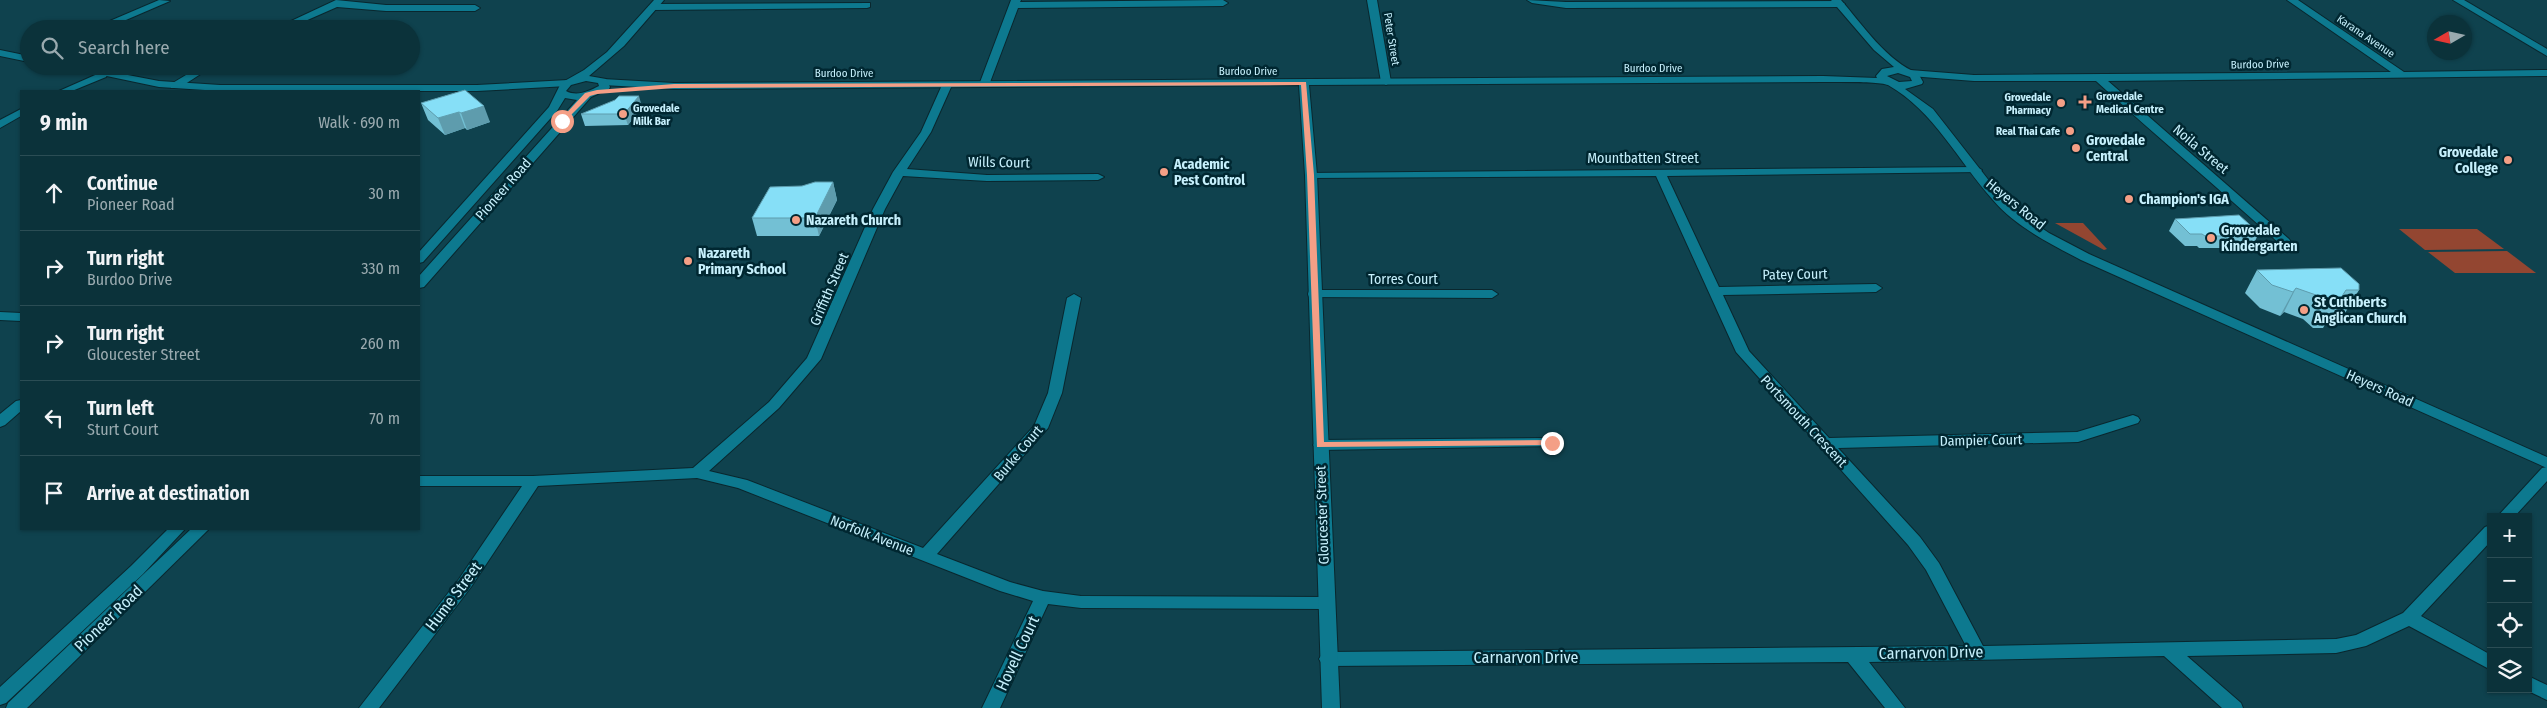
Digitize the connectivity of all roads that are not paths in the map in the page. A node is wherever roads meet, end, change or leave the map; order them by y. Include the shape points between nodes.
1 (1372, 0) edge
2 (1532, 0) edge
3 (2292, 0) edge
4 (2458, 0) edge
5 (165, 2) dead end
6 (340, 2) edge
7 (1838, 2) edge
8 (656, 3) edge
9 (1016, 3) edge
10 (1222, 3) dead end
11 (867, 5) dead end
12 (475, 8) dead end
13 (119, 20) edge
14 (299, 20) edge
15 (1876, 48) junction
16 (0, 53) edge
17 (2547, 53) edge
18 (20, 56) edge
19 (610, 56) junction
20 (1907, 72) junction
21 (2547, 73) edge
22 (102, 75) joint
23 (193, 75) edge
24 (2402, 75) junction
25 (1886, 77) junction
26 (1974, 78) junction
27 (2099, 78) junction
28 (602, 81) junction
29 (572, 82) junction
30 (1386, 82) junction
31 (1304, 83) junction
32 (1916, 83) junction
33 (947, 85) junction
34 (984, 85) junction
35 (174, 86) junction
36 (674, 86) junction
37 (477, 88) junction
38 (66, 90) edge
39 (410, 90) edge
40 (561, 93) junction
41 (592, 93) junction
42 (1929, 111) junction
43 (20, 113) edge
44 (0, 125) edge
45 (899, 172) junction
46 (1660, 172) junction
47 (1978, 173) junction
48 (1310, 175) junction
49 (1098, 177) dead end
50 (2285, 242) dead end
51 (420, 258) edge
52 (420, 283) edge
53 (1876, 288) dead end
54 (1716, 291) junction
55 (1314, 294) junction
56 (1492, 294) dead end
57 (1074, 298) dead end
58 (0, 316) edge
59 (20, 316) edge
60 (20, 405) edge
61 (2133, 420) dead end
62 (0, 422) edge
63 (1552, 443) dead end
64 (1826, 443) junction
65 (1320, 445) junction
66 (2547, 463) edge
67 (2547, 472) edge
68 (697, 473) junction
69 (420, 481) edge
70 (533, 481) junction
71 (2509, 513) edge
72 (176, 530) edge
73 (200, 530) edge
74 (2487, 535) edge
75 (926, 556) junction
76 (1044, 597) junction
77 (1326, 603) junction
78 (2409, 618) junction
79 (2169, 650) junction
80 (1977, 651) junction
81 (1853, 655) junction
82 (1328, 659) junction
83 (2487, 660) edge
84 (2532, 685) edge
85 (2547, 693) edge
86 (0, 698) edge
87 (15, 708) edge
88 (368, 708) edge
89 (991, 708) edge
90 (1331, 708) edge
91 (1896, 708) edge
92 (2234, 708) edge

1 - 30 street, Peter Street
2 - 7 street via 1566,5
3 - 24 street, Karana Avenue
4 - 17 street
5 - 13 street
6 - 12 street via 386,8
6 - 14 street
7 - 15 street, Heyers Road
8 - 11 street
8 - 19 street
9 - 10 street
9 - 34 street
15 - 20 street, Heyers Road
15 - 25 street, Heyers Road via 1885,65
16 - 18 street
19 - 28 street via 602,72
19 - 29 street
20 - 25 street
20 - 26 street, Burdoo Drive
20 - 32 street, Heyers Road via 1917,78
21 - 24 street, Burdoo Drive
22 - 35 street
22 - 38 street
23 - 35 street
24 - 27 street, Burdoo Drive
25 - 30 street, Burdoo Drive
25 - 32 street
25 - 42 street, Heyers Road
26 - 27 street, Burdoo Drive
26 - 32 street, Burdoo Drive
27 - 50 street, Noila Street
28 - 29 street, Burdoo Drive via 595,78
28 - 36 street, Burdoo Drive
28 - 41 street, Pioneer Road via 605,87
29 - 37 street
29 - 40 street, Pioneer Road via 562,87
30 - 31 street, Burdoo Drive
31 - 34 street, Burdoo Drive
31 - 48 street, Gloucester Street
32 - 42 street, Heyers Road
33 - 34 street, Burdoo Drive
33 - 36 street, Burdoo Drive
33 - 45 street, Griffith Street via 926,132
35 - 39 street
36 - 41 street, Burdoo Drive
37 - 39 street
37 - 40 street
40 - 41 street, Burdoo Drive via 578,96
40 - 51 street, Pioneer Road via 553,109
41 - 52 street, Pioneer Road
42 - 47 street, Heyers Road
43 - 44 street
45 - 49 street, Wills Court via 987,178
45 - 68 street, Griffith Street via 879,209 814,359 784,395
46 - 47 street, Mountbatten Street
46 - 48 street, Mountbatten Street
46 - 54 street, Portsmouth Crescent
47 - 66 street, Heyers Road via 2017,217 2085,257
48 - 55 street, Gloucester Street
53 - 54 street, Patey Court
54 - 64 street, Portsmouth Crescent via 1738,344 1748,359
55 - 56 street, Torres Court
55 - 65 street, Gloucester Street
57 - 75 street, Burke Court via 1055,393 1041,428
58 - 59 street
60 - 62 street
61 - 64 street, Dampier Court via 2078,437
63 - 65 street
64 - 80 street, Portsmouth Crescent via 1914,541
65 - 77 street, Gloucester Street
67 - 71 street
68 - 70 street, Norfolk Avenue
68 - 75 street, Norfolk Avenue via 742,484
69 - 70 street, Norfolk Avenue
70 - 88 street, Hume Street via 465,583
72 - 86 street, Pioneer Road
73 - 87 street, Pioneer Road
74 - 78 street, Carnarvon Drive
75 - 76 street, Norfolk Avenue via 1006,587
76 - 77 street, Norfolk Avenue via 1081,602
76 - 89 street, Hovell Court
77 - 82 street, Gloucester Street
78 - 79 street, Carnarvon Drive via 2360,641 2336,646
78 - 83 street
79 - 80 street, Carnarvon Drive
79 - 92 street
80 - 81 street, Carnarvon Drive
81 - 82 street, Carnarvon Drive
81 - 91 street
82 - 90 street, Gloucester Street
84 - 85 street

